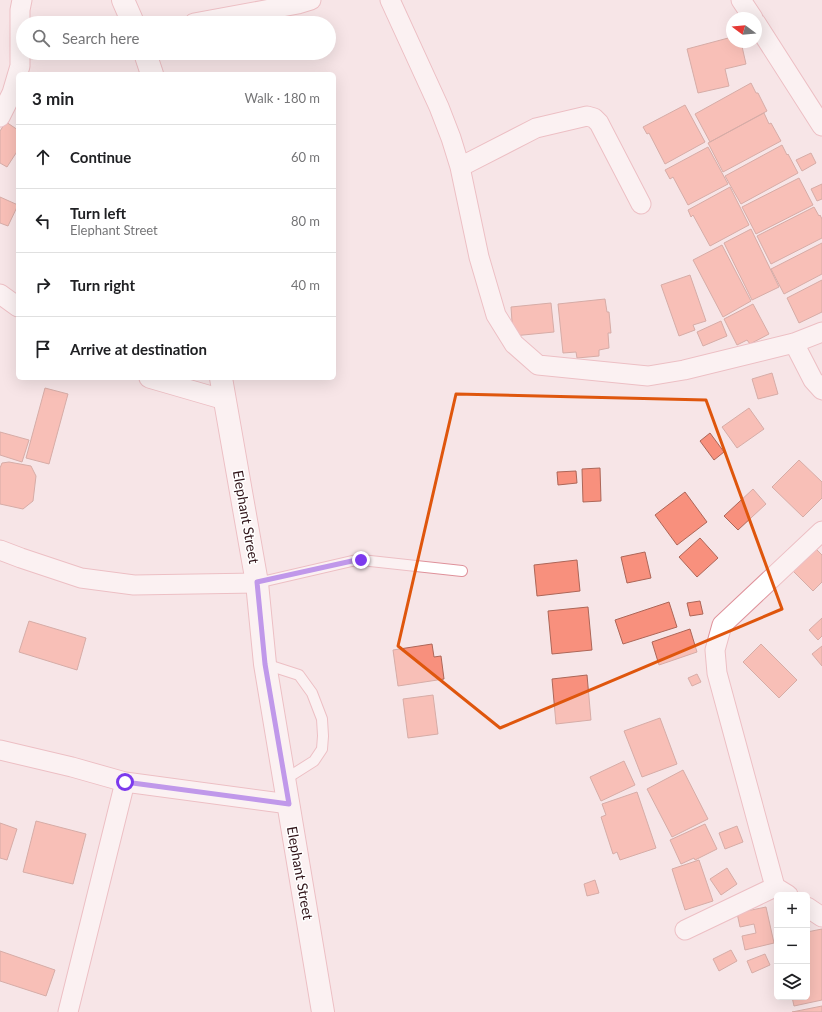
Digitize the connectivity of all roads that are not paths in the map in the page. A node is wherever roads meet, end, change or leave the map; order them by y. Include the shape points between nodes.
1 (22, 0) edge
2 (123, 0) edge
3 (311, 0) edge
4 (390, 0) edge
5 (742, 0) edge
6 (749, 12) edge
7 (20, 16) edge
8 (130, 16) edge
9 (232, 16) edge
10 (762, 32) edge
11 (20, 60) edge
12 (147, 60) edge
13 (18, 72) edge
14 (151, 72) edge
15 (16, 80) edge
16 (0, 117) edge
17 (822, 126) edge
18 (460, 167) junction
19 (641, 204) dead end
20 (0, 294) edge
21 (16, 306) edge
22 (822, 332) edge
23 (794, 343) junction
24 (156, 380) edge
25 (221, 380) edge
26 (822, 390) edge
27 (225, 400) junction
28 (822, 531) edge
29 (0, 550) edge
30 (462, 571) dead end
31 (257, 582) junction
32 (265, 664) junction
33 (0, 750) edge
34 (284, 780) junction
35 (125, 782) junction
36 (289, 804) junction
37 (781, 891) edge
38 (810, 909) edge
39 (822, 917) edge
40 (685, 930) dead end
41 (68, 1012) edge
42 (323, 1012) edge

1 - 7 street
2 - 8 main road
3 - 9 street
4 - 18 street via 439,107
5 - 6 street
10 - 17 street
11 - 13 street
12 - 14 main road
15 - 16 street
18 - 19 street via 536,128 587,116 599,123
18 - 23 street via 479,257 496,315 514,344 538,365 648,376 684,370
20 - 21 street
22 - 23 street
23 - 26 street via 813,380
24 - 27 street
25 - 27 main road, Elephant Street
27 - 31 main road, Elephant Street
28 - 37 street via 722,625 715,650 717,673
29 - 31 street via 81,578 134,585
30 - 31 lane via 361,560
31 - 32 main road, Elephant Street
32 - 34 main road, Elephant Street
32 - 34 lane via 299,675 312,693 322,719 322,749 314,761
33 - 35 street
34 - 36 main road, Elephant Street
35 - 36 street
35 - 41 street
36 - 42 main road, Elephant Street
37 - 40 street
38 - 39 street

